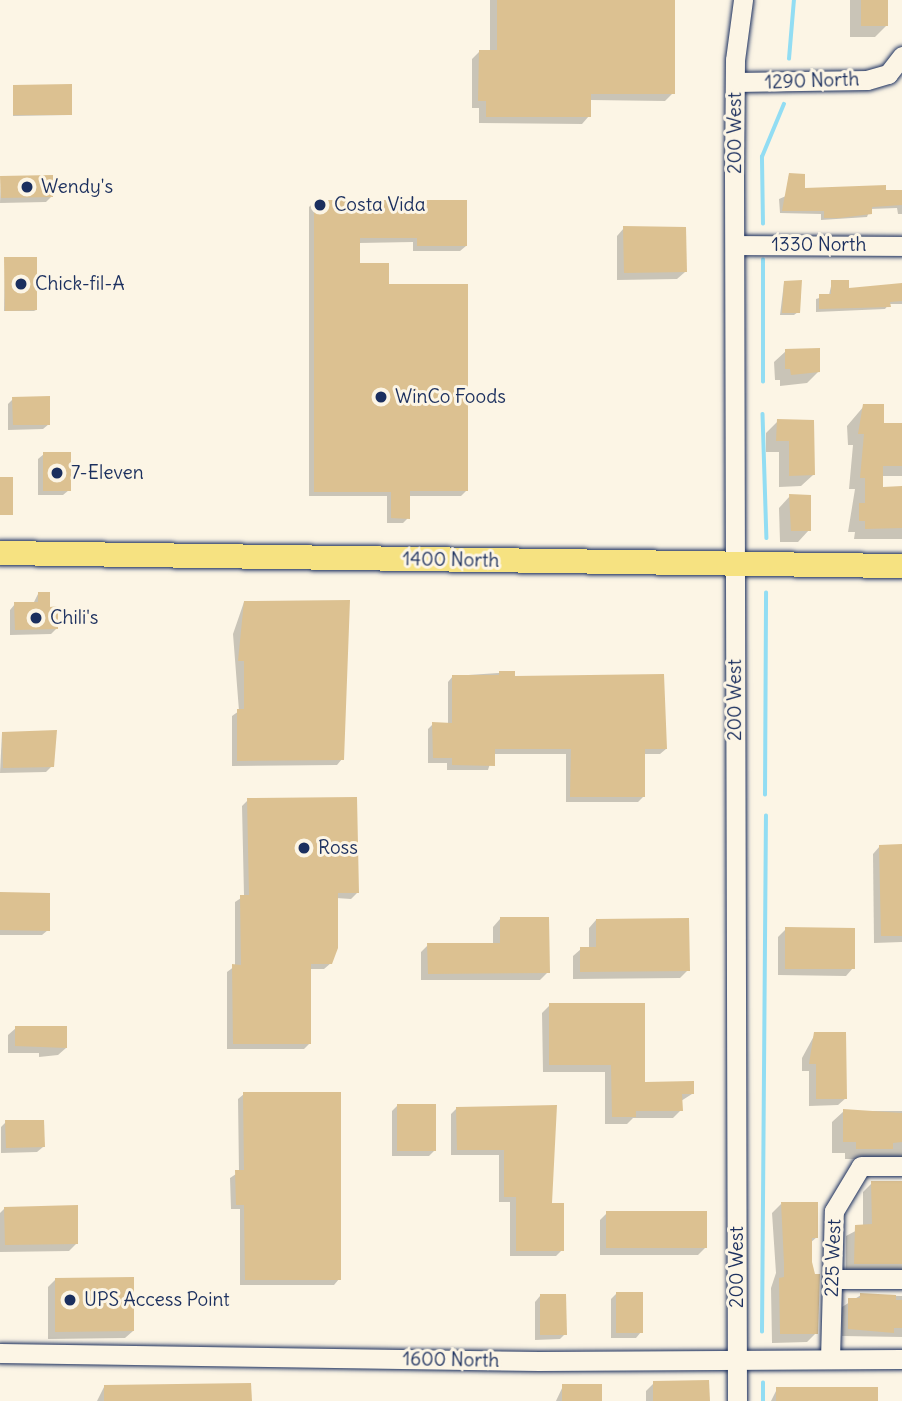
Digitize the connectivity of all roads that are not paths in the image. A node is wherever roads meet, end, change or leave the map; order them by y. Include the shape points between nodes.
1 (743, 0) edge
2 (902, 56) edge
3 (735, 82) junction
4 (737, 245) junction
5 (902, 246) edge
6 (0, 553) edge
7 (734, 565) junction
8 (902, 566) edge
9 (902, 1166) edge
10 (832, 1279) junction
11 (902, 1279) edge
12 (0, 1353) edge
13 (830, 1359) junction
14 (902, 1359) edge
15 (737, 1362) junction
16 (737, 1401) edge

1 - 3 street, 200 West
2 - 3 street, 1290 North via 888,74 867,80
3 - 4 street, 200 West
4 - 5 street, 1330 North
4 - 7 street, 200 West
6 - 7 main road, 1400 North
7 - 8 main road, 1400 North
7 - 15 street, 200 West
9 - 10 street, 225 West via 861,1167 834,1211
10 - 11 street
10 - 13 street, 225 West
12 - 15 street, 1600 North
13 - 14 street, 1600 North
13 - 15 street, 1600 North
15 - 16 street, 200 West

